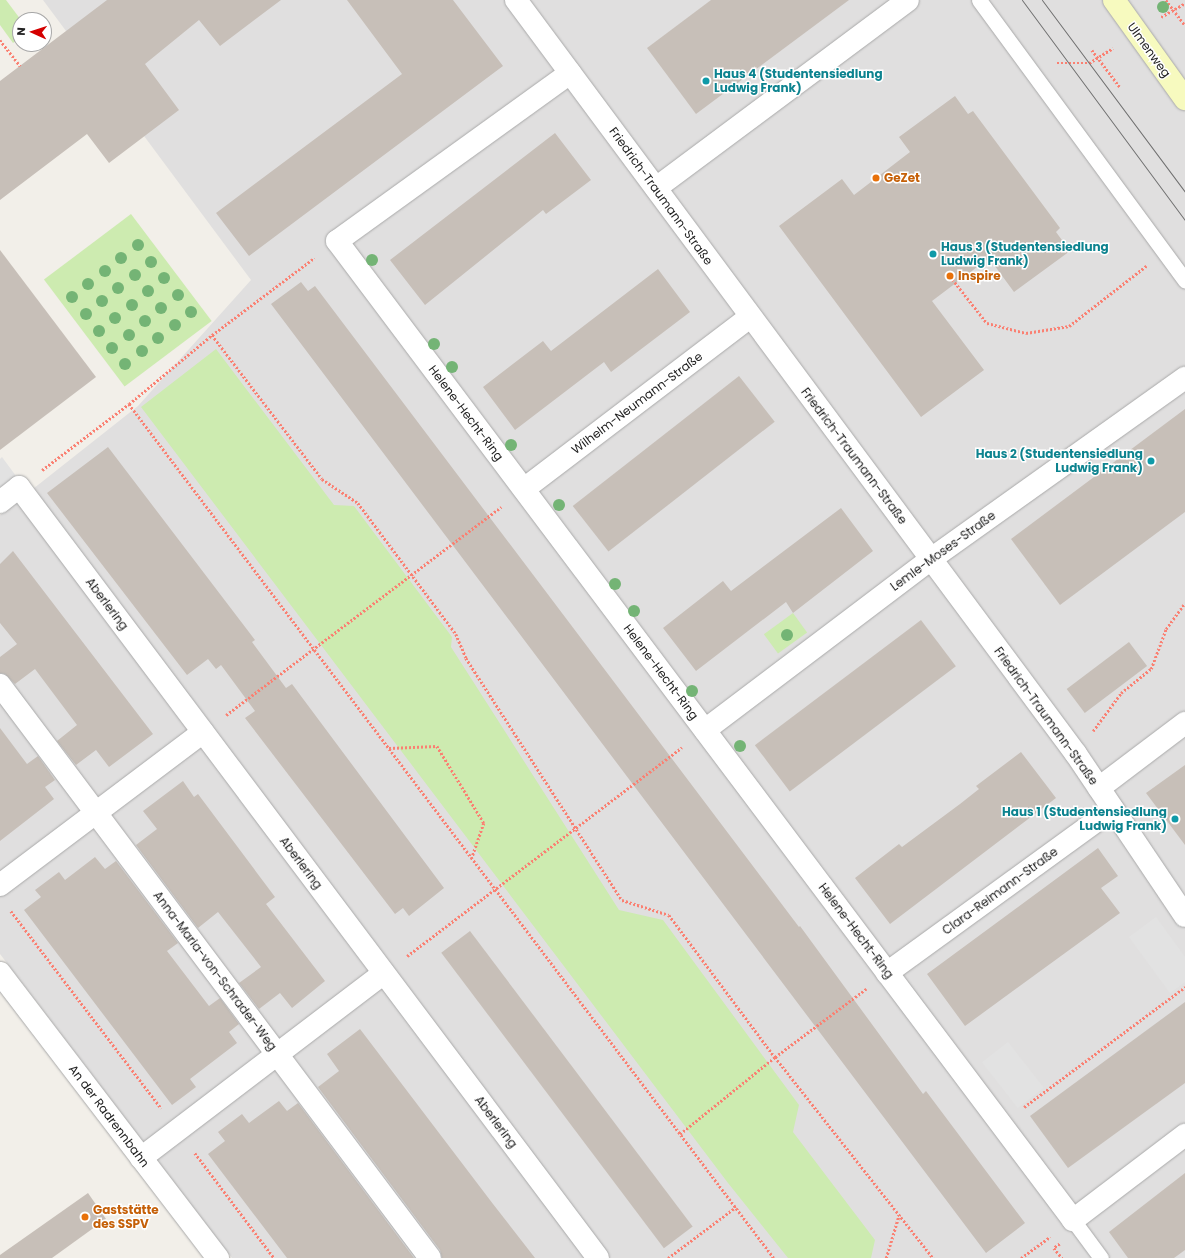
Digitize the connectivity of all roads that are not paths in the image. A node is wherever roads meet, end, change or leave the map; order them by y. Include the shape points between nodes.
1 (516, 0) edge
2 (908, 0) edge
3 (979, 0) edge
4 (1114, 0) edge
5 (570, 73) junction
6 (1185, 99) edge
7 (656, 188) junction
8 (1185, 280) edge
9 (750, 317) junction
10 (1185, 378) edge
11 (524, 489) junction
12 (0, 502) edge
13 (931, 559) junction
14 (0, 685) edge
15 (1185, 723) edge
16 (705, 730) junction
17 (203, 732) junction
18 (1098, 788) junction
19 (1113, 809) junction
20 (96, 813) junction
21 (0, 885) edge
22 (1185, 916) edge
23 (0, 973) edge
24 (384, 973) junction
25 (887, 973) junction
26 (277, 1054) junction
27 (1185, 1136) edge
28 (141, 1158) junction
29 (1073, 1220) junction
30 (218, 1258) edge
31 (430, 1258) edge
32 (598, 1258) edge
33 (1101, 1258) edge

1 - 5 street, Friedrich-Traumann-Straße
2 - 7 street
3 - 8 lane
4 - 6 street, Ulmenweg
5 - 7 street, Friedrich-Traumann-Straße
5 - 11 street, Helene-Hecht-Ring via 337,241
7 - 9 street, Friedrich-Traumann-Straße
9 - 11 street, Wilhelm-Neumann-Straße
9 - 13 street, Friedrich-Traumann-Straße
10 - 13 street, Lemle-Moses-Straße
11 - 16 street, Helene-Hecht-Ring
12 - 17 street, Aberlering via 19,487
13 - 16 street, Lemle-Moses-Straße
13 - 18 street, Friedrich-Traumann-Straße via 1076,754
14 - 20 street, Anna-Maria-von-Schrader-Weg
15 - 18 street
16 - 25 street, Helene-Hecht-Ring
17 - 20 street
17 - 24 street, Aberlering
18 - 19 street, Friedrich-Traumann-Straße
19 - 22 street, Friedrich-Traumann-Straße
19 - 25 street, Clara-Reimann-Straße
20 - 21 street
20 - 26 street, Anna-Maria-von-Schrader-Weg
23 - 28 street, An der Radrennbahn
24 - 26 street
24 - 32 street, Aberlering
25 - 29 street, Helene-Hecht-Ring
26 - 28 street
26 - 31 street, Anna-Maria-von-Schrader-Weg
27 - 29 street
28 - 30 street, An der Radrennbahn
29 - 33 lane

